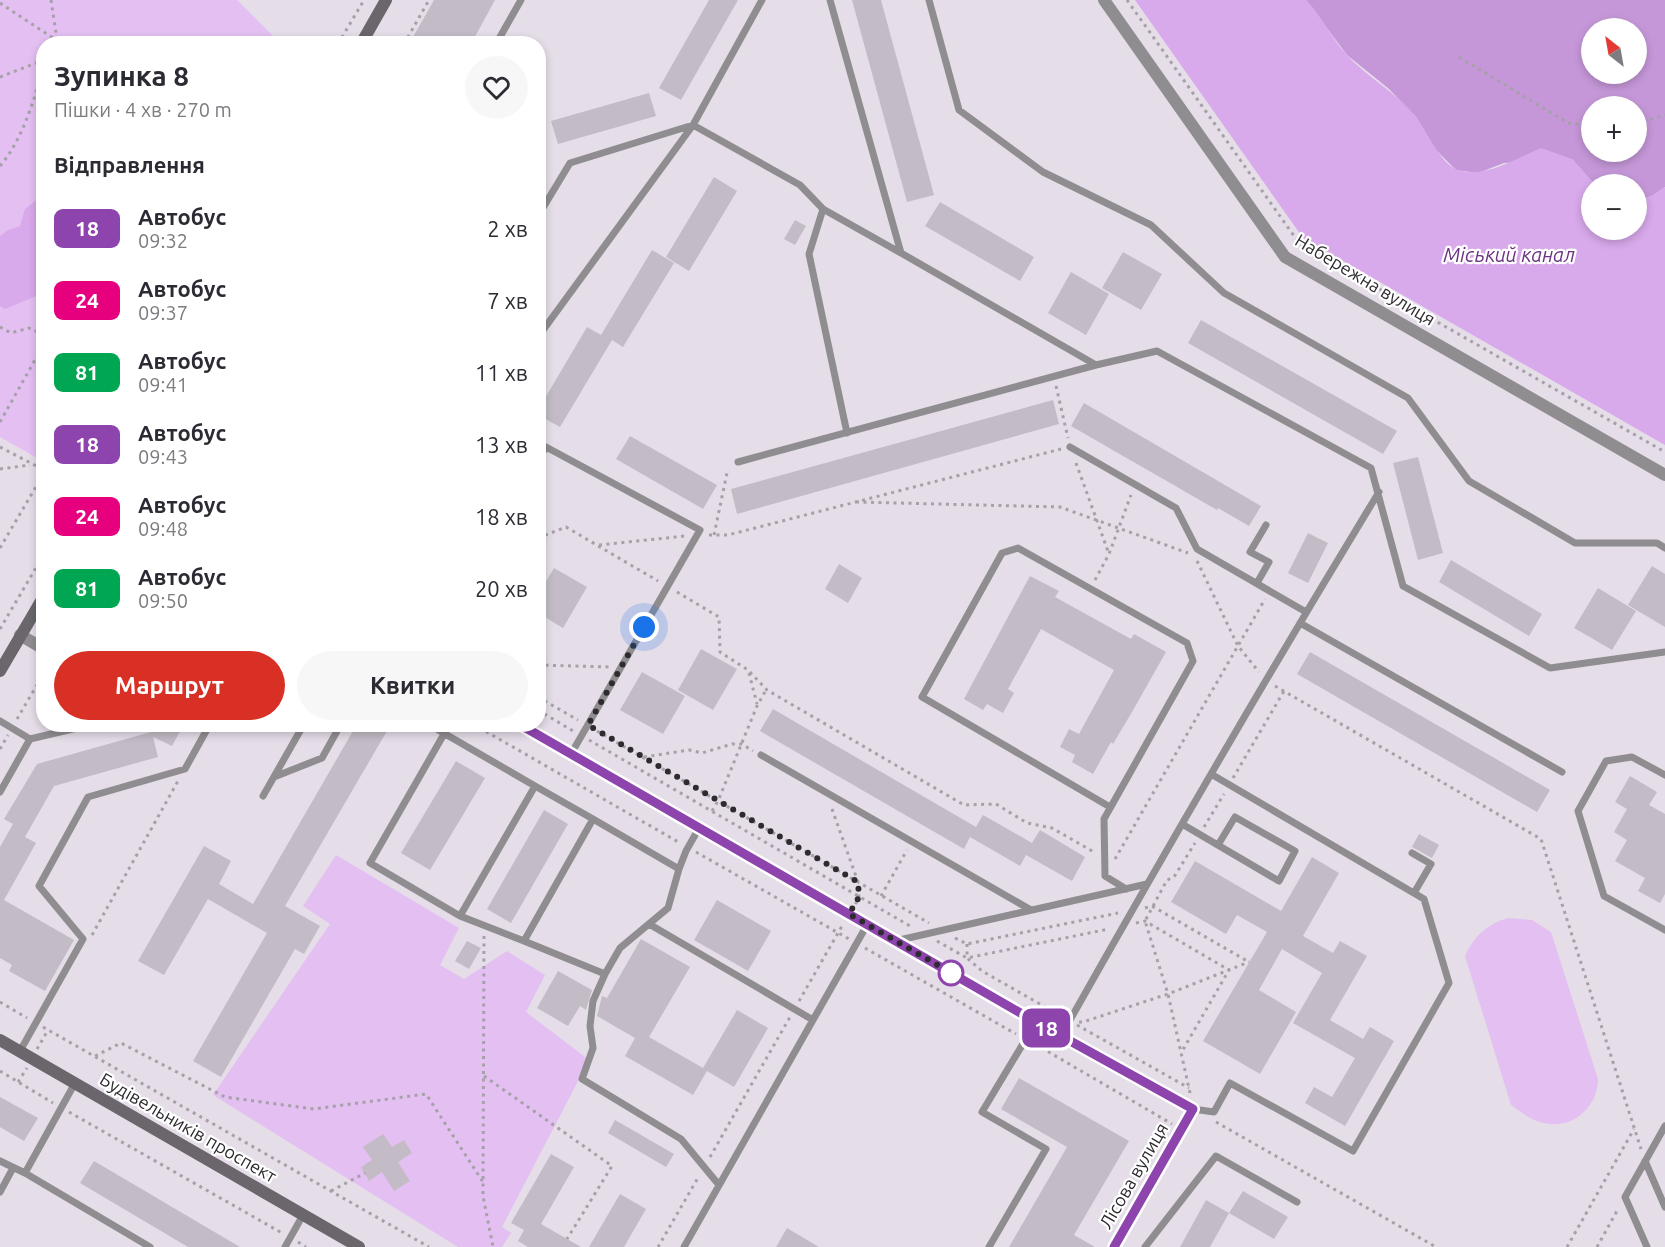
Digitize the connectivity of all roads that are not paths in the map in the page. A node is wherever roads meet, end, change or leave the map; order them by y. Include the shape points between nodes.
1 (386, 0) edge
2 (521, 0) edge
3 (762, 0) edge
4 (830, 0) edge
5 (929, 0) edge
6 (1104, 0) edge
7 (366, 36) edge
8 (501, 36) edge
9 (693, 124) junction
10 (546, 203) edge
11 (823, 209) junction
12 (901, 253) junction
13 (546, 325) edge
14 (1096, 365) junction
15 (847, 433) junction
16 (546, 447) edge
17 (1070, 447) road end
18 (738, 462) dead end
19 (1665, 475) edge
20 (1379, 492) junction
21 (1266, 525) dead end
22 (1665, 548) edge
23 (1257, 583) junction
24 (36, 609) edge
25 (1306, 612) junction
26 (1300, 623) junction
27 (20, 635) junction
28 (36, 644) edge
29 (1665, 652) edge
30 (0, 671) edge
31 (0, 721) edge
32 (60, 732) edge
33 (206, 732) edge
34 (299, 732) edge
35 (337, 732) edge
36 (441, 732) edge
37 (533, 732) edge
38 (444, 734) junction
39 (30, 739) junction
40 (571, 754) junction
41 (760, 755) road end
42 (1562, 772) dead end
43 (1211, 774) junction
44 (1665, 776) edge
45 (274, 777) junction
46 (2, 783) edge
47 (535, 786) junction
48 (0, 792) edge
49 (263, 796) dead end
50 (1110, 807) junction
51 (593, 819) junction
52 (1182, 824) junction
53 (699, 828) junction
54 (1218, 845) junction
55 (1412, 853) dead end
56 (679, 869) junction
57 (1147, 884) junction
58 (1126, 889) junction
59 (1414, 893) junction
60 (1031, 910) junction
61 (460, 916) junction
62 (648, 924) junction
63 (867, 925) junction
64 (1665, 930) edge
65 (524, 940) junction
66 (895, 941) junction
67 (605, 974) junction
68 (813, 1020) junction
69 (1036, 1022) junction
70 (1061, 1036) junction
71 (0, 1040) edge
72 (20, 1051) junction
73 (75, 1083) junction
74 (1193, 1109) junction
75 (1665, 1126) edge
76 (0, 1161) edge
77 (1645, 1161) junction
78 (13, 1168) junction
79 (25, 1173) junction
80 (719, 1185) junction
81 (0, 1191) edge
82 (1297, 1202) dead end
83 (1665, 1207) edge
84 (303, 1215) junction
85 (150, 1247) edge
86 (285, 1247) edge
87 (359, 1247) edge
88 (684, 1247) edge
89 (988, 1247) edge
90 (1114, 1247) edge
91 (1145, 1247) edge
92 (1647, 1247) edge

1 - 7 street
2 - 8 lane
3 - 9 lane
4 - 12 lane
5 - 22 lane via 959,110 1043,172 1151,225 1224,293 1408,398 1469,481 1575,543 1657,543
6 - 19 street, Набережна вулиця via 1285,257
9 - 10 lane via 570,163
9 - 11 lane via 800,185
9 - 13 lane
11 - 12 lane
11 - 15 lane via 808,254
12 - 14 lane
14 - 15 lane
14 - 20 lane via 1157,351 1371,468
15 - 18 lane
16 - 40 lane via 700,530
17 - 23 lane via 1176,508 1197,549
20 - 25 lane
20 - 29 lane via 1403,586 1550,668
21 - 23 lane via 1250,552 1269,562
23 - 25 lane
24 - 27 street
25 - 26 lane
26 - 42 lane
26 - 43 lane
27 - 28 street
27 - 30 street
31 - 39 lane
32 - 39 lane
33 - 72 lane via 185,769 88,797 39,886 83,939
34 - 45 lane
35 - 45 lane via 322,758
36 - 38 lane
37 - 40 street
38 - 47 lane
38 - 61 lane via 370,863
39 - 46 lane
40 - 53 street
41 - 60 lane
43 - 52 lane
43 - 59 lane
44 - 64 lane via 1632,757 1606,761 1578,812 1604,896
45 - 49 lane
46 - 48 lane
47 - 51 lane
47 - 61 lane
50 - 50 lane via 921,697 1002,553 1018,548 1187,643 1192,661
50 - 58 lane via 1104,819 1105,876
51 - 56 lane
51 - 65 lane
52 - 54 lane
52 - 57 lane
53 - 56 lane
53 - 63 street
54 - 54 lane via 1235,817 1295,851 1279,881
55 - 59 lane via 1431,864
56 - 62 lane via 668,908
57 - 58 lane
57 - 70 lane
58 - 60 lane
59 - 74 lane via 1424,899 1449,983 1353,1151 1230,1083 1214,1112
60 - 66 lane
61 - 65 lane
62 - 67 lane via 620,948
62 - 68 lane
63 - 66 street
63 - 68 lane
65 - 67 lane
66 - 69 street
67 - 80 lane via 593,1000 593,1048 582,1079 681,1139
68 - 80 lane
69 - 70 street
69 - 89 lane via 982,1112 1046,1149
70 - 74 street
71 - 72 street, Будівельників проспект
72 - 73 street, Будівельників проспект
73 - 79 lane
73 - 84 street, Будівельників проспект
74 - 90 street, Лісова вулиця
75 - 77 lane
76 - 78 lane
77 - 83 lane
77 - 92 lane via 1625,1197
78 - 79 lane
78 - 81 lane
79 - 85 lane
80 - 88 lane
82 - 91 lane via 1216,1156
84 - 86 lane
84 - 87 street, Будівельників проспект

